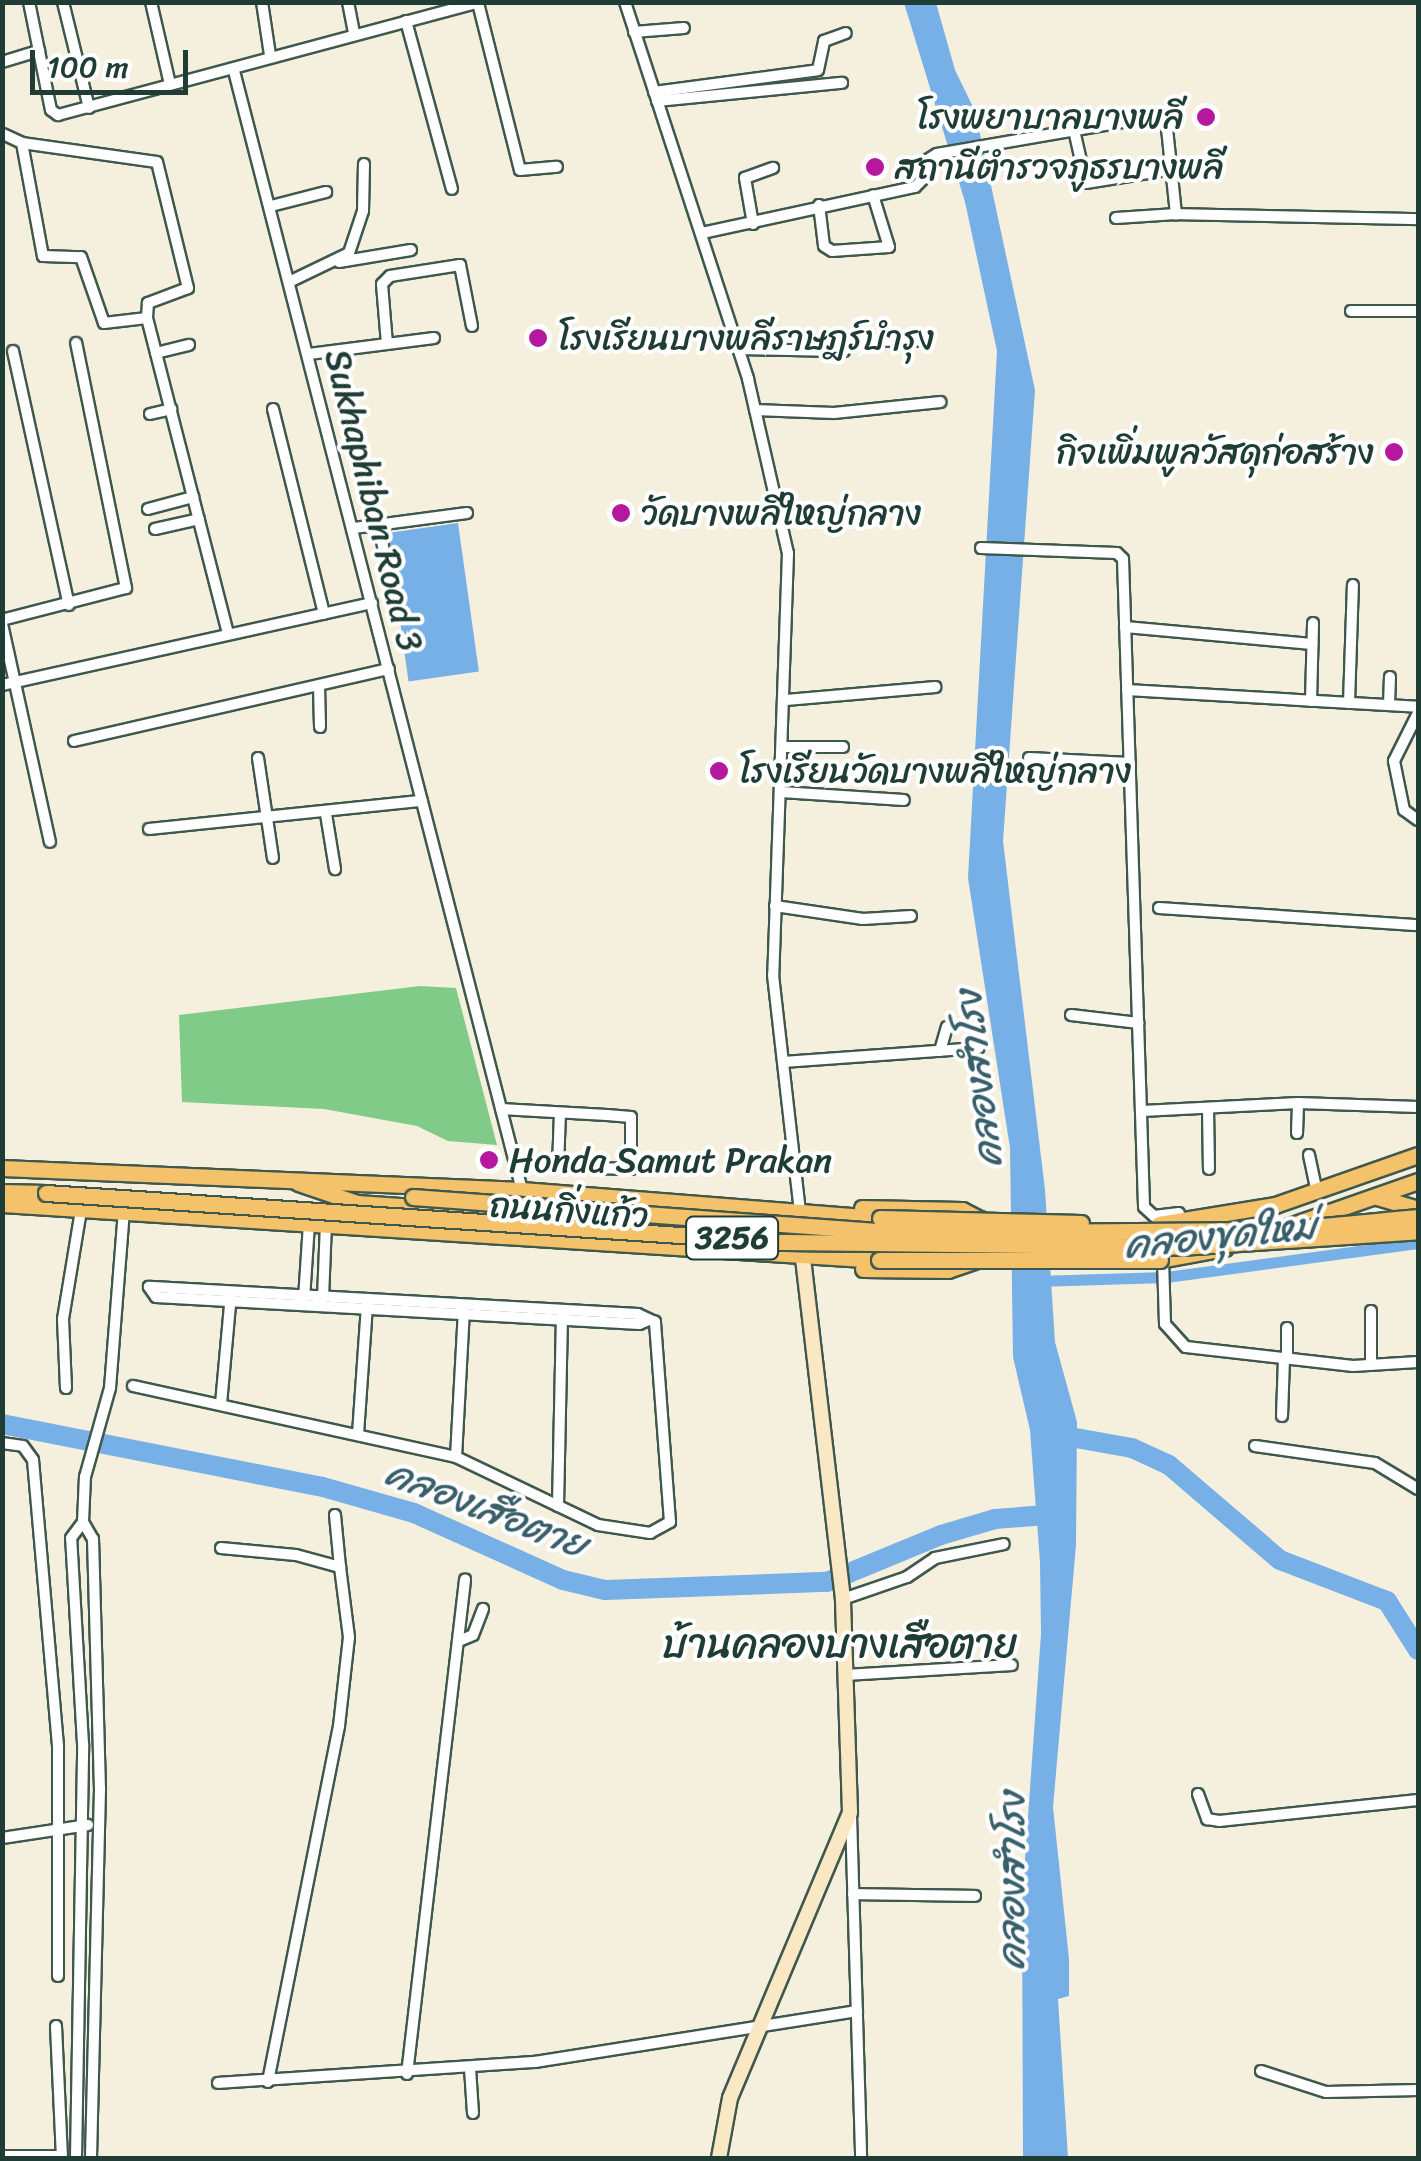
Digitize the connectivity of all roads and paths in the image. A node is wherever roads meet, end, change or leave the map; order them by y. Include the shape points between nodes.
1 (29, 2) edge
2 (62, 2) edge
3 (151, 2) edge
4 (262, 2) edge
5 (348, 2) edge
6 (626, 2) edge
7 (478, 3) edge
8 (450, 6) edge
9 (406, 21) junction
10 (684, 28) dead end
11 (634, 32) junction
12 (846, 33) dead end
13 (354, 34) junction
14 (39, 51) junction
15 (270, 55) junction
16 (2, 62) edge
17 (234, 71) junction
18 (842, 83) dead end
19 (170, 84) junction
20 (656, 97) junction
21 (89, 108) junction
22 (1074, 130) junction
23 (2, 134) edge
24 (22, 143) junction
25 (364, 164) dead end
26 (557, 167) dead end
27 (773, 168) dead end
28 (1173, 169) junction
29 (452, 189) dead end
30 (326, 192) dead end
31 (873, 195) junction
32 (819, 205) junction
33 (271, 206) junction
34 (1176, 214) junction
35 (1116, 218) dead end
36 (1418, 219) edge
37 (753, 224) junction
38 (702, 234) junction
39 (410, 250) dead end
40 (333, 263) junction
41 (291, 281) junction
42 (1351, 311) dead end
43 (1418, 311) edge
44 (147, 318) junction
45 (472, 326) dead end
46 (434, 338) dead end
47 (915, 341) dead end
48 (76, 343) dead end
49 (387, 344) junction
50 (190, 345) dead end
51 (738, 349) junction
52 (807, 349) junction
53 (13, 351) dead end
54 (844, 351) dead end
55 (156, 353) junction
56 (310, 354) junction
57 (940, 402) dead end
58 (171, 409) junction
59 (272, 409) dead end
60 (755, 410) junction
61 (150, 414) dead end
62 (194, 498) junction
63 (148, 509) dead end
64 (467, 513) dead end
65 (199, 519) junction
66 (379, 525) junction
67 (354, 528) junction
68 (155, 529) dead end
69 (980, 548) dead end
70 (390, 583) dead end
71 (1353, 584) dead end
72 (372, 603) junction
73 (69, 604) junction
74 (324, 614) junction
75 (2, 622) edge
76 (1313, 623) dead end
77 (1125, 627) junction
78 (228, 634) junction
79 (1312, 644) junction
80 (388, 670) junction
81 (1390, 678) dead end
82 (8, 684) edge
83 (319, 686) junction
84 (935, 687) dead end
85 (1127, 690) junction
86 (786, 700) junction
87 (1311, 701) junction
88 (1349, 703) junction
89 (1389, 705) junction
90 (1418, 710) edge
91 (320, 727) dead end
92 (74, 741) dead end
93 (784, 747) junction
94 (843, 748) dead end
95 (258, 758) dead end
96 (1029, 758) dead end
97 (1130, 763) junction
98 (782, 769) junction
99 (834, 772) dead end
100 (781, 792) junction
101 (904, 800) dead end
102 (422, 801) junction
103 (326, 814) junction
104 (267, 817) junction
105 (1418, 820) edge
106 (149, 829) dead end
107 (50, 842) dead end
108 (274, 858) dead end
109 (335, 868) dead end
110 (775, 906) junction
111 (1159, 908) dead end
112 (910, 916) dead end
113 (1418, 925) edge
114 (1071, 1015) dead end
115 (1139, 1022) junction
116 (948, 1027) dead end
117 (979, 1048) dead end
118 (940, 1051) junction
119 (783, 1062) junction
120 (1298, 1103) junction
121 (1208, 1108) junction
122 (1418, 1108) edge
123 (501, 1109) junction
124 (1142, 1111) junction
125 (560, 1112) junction
126 (1297, 1133) dead end
127 (1416, 1153) edge
128 (1309, 1155) dead end
129 (2, 1168) edge
130 (1210, 1169) dead end
131 (293, 1180) junction
132 (1418, 1181) edge
133 (522, 1190) junction
134 (2, 1192) edge
135 (316, 1192) junction
136 (1317, 1192) junction
137 (1363, 1198) junction
138 (2, 1204) edge
139 (1418, 1209) edge
140 (82, 1210) junction
141 (1249, 1211) junction
142 (124, 1212) junction
143 (800, 1212) junction
144 (819, 1213) junction
145 (1418, 1217) edge
146 (861, 1218) junction
147 (318, 1223) junction
148 (1418, 1232) edge
149 (803, 1256) junction
150 (823, 1258) junction
151 (1162, 1264) junction
152 (307, 1271) junction
153 (322, 1272) junction
154 (231, 1295) junction
155 (304, 1300) junction
156 (323, 1300) junction
157 (367, 1304) junction
158 (463, 1310) junction
159 (1371, 1311) dead end
160 (562, 1315) junction
161 (1288, 1328) dead end
162 (1285, 1358) junction
163 (1418, 1362) edge
164 (1371, 1365) junction
165 (134, 1386) dead end
166 (66, 1388) dead end
167 (222, 1404) junction
168 (1282, 1416) dead end
169 (358, 1434) junction
170 (2, 1444) edge
171 (1255, 1446) dead end
172 (456, 1457) junction
173 (1418, 1489) edge
174 (558, 1506) junction
175 (335, 1515) dead end
176 (83, 1522) junction
177 (1004, 1544) dead end
178 (221, 1548) dead end
179 (340, 1568) junction
180 (466, 1578) dead end
181 (843, 1594) junction
182 (74, 1608) junction
183 (94, 1609) junction
184 (482, 1609) dead end
185 (459, 1642) junction
186 (1012, 1665) dead end
187 (846, 1675) junction
188 (1198, 1794) dead end
189 (1418, 1800) edge
190 (850, 1812) junction
191 (83, 1824) junction
192 (57, 1825) junction
193 (98, 1825) junction
194 (45, 1834) junction
195 (2, 1838) edge
196 (57, 1842) junction
197 (84, 1843) junction
198 (98, 1843) junction
199 (853, 1894) junction
200 (976, 1896) dead end
201 (58, 1976) dead end
202 (856, 2010) junction
203 (760, 2025) junction
204 (56, 2026) dead end
205 (470, 2068) junction
206 (1261, 2071) dead end
207 (406, 2074) junction
208 (218, 2082) dead end
209 (268, 2082) junction
210 (1418, 2090) edge
211 (473, 2113) dead end
212 (76, 2153) edge
213 (91, 2154) edge
214 (2, 2156) edge
215 (62, 2157) edge
216 (719, 2158) edge
217 (861, 2158) edge

1 - 14 street
2 - 21 street
3 - 19 street
4 - 15 street
5 - 13 street
6 - 11 street
7 - 8 street
7 - 26 street via 520,170
8 - 9 street
9 - 13 street
9 - 29 street
10 - 11 street
11 - 20 street
12 - 20 street via 824,41 818,70
13 - 15 street
14 - 16 street
14 - 21 street via 54,114
15 - 17 street
17 - 19 street
17 - 33 street, Sukhaphiban Road 3
18 - 20 street
19 - 21 street
20 - 38 street
22 - 28 street via 1086,183
22 - 28 street via 1166,119
22 - 31 street via 937,154 924,162 920,185
23 - 24 street
24 - 44 street via 44,256 84,260 104,323
24 - 44 street via 157,162 188,288 148,303
25 - 40 street via 360,224 348,253
27 - 37 street via 745,178
28 - 34 street
30 - 33 street
31 - 32 street
31 - 32 street via 889,247 832,251 824,246
32 - 37 street
33 - 41 street, Sukhaphiban Road 3
34 - 35 street
34 - 36 street
37 - 38 street
38 - 51 street
39 - 40 street
40 - 41 street
41 - 56 street, Sukhaphiban Road 3
42 - 43 street
44 - 55 street
45 - 49 street via 460,265 390,276 382,284
46 - 49 street
47 - 52 street via 811,340
48 - 73 street via 127,582 120,592
49 - 56 street
50 - 55 street
51 - 52 street
51 - 60 street
52 - 54 street
53 - 73 street
55 - 58 street
56 - 67 street, Sukhaphiban Road 3
57 - 60 street via 834,414
58 - 61 street
58 - 62 street
59 - 74 street
60 - 86 street via 788,553
62 - 63 street
62 - 65 street
64 - 66 street
65 - 68 street
65 - 78 street
66 - 67 street
66 - 70 street
67 - 72 street, Sukhaphiban Road 3
69 - 77 street via 1120,555
71 - 88 street
72 - 74 street
72 - 80 street, Sukhaphiban Road 3
73 - 75 street
74 - 78 street
75 - 82 street
76 - 79 street
77 - 79 street
77 - 85 street
78 - 82 street
79 - 87 street
80 - 83 street
80 - 102 street, Sukhaphiban Road 3
81 - 89 street
82 - 107 street
83 - 91 street
83 - 92 street
84 - 86 street
85 - 87 street
85 - 97 street
86 - 93 street
87 - 88 street
88 - 89 street
89 - 90 street
90 - 105 street via 1394,761 1404,810
93 - 94 street
93 - 98 street
95 - 104 street
96 - 97 street
97 - 115 street
98 - 99 street
98 - 100 street
100 - 101 street
100 - 110 street
102 - 103 street
102 - 123 street, Sukhaphiban Road 3
103 - 104 street
103 - 109 street
104 - 106 street
104 - 108 street
110 - 112 street via 863,920
110 - 119 street via 773,975
111 - 113 street
114 - 115 street
115 - 124 street
116 - 118 street
117 - 118 street
118 - 119 street
119 - 143 street
120 - 121 street
120 - 122 street
120 - 126 street
121 - 124 street
121 - 130 street
123 - 125 street
123 - 133 street, Sukhaphiban Road 3
124 - 141 street via 1147,1214
125 - 125 street via 631,1117 631,1170 558,1168
127 - 136 main road, ถนนกิ่งแก้ว / 3256
128 - 136 street
129 - 131 main road, ถนนกิ่งแก้ว / 3256
131 - 133 main road, ถนนกิ่งแก้ว / 3256
131 - 135 main road, 3256
132 - 137 main road, ถนนกิ่งแก้ว / 3256
133 - 143 main road, ถนนกิ่งแก้ว / 3256
134 - 148 main road, 3256, bridge via 880,1244 1180,1247
135 - 145 main road, 3256, bridge via 904,1233 1280,1230
135 - 146 main road, 3256 via 357,1203 798,1234
136 - 141 main road, ถนนกิ่งแก้ว / 3256
137 - 139 main road via 1390,1198
137 - 151 main road, ถนนกิ่งแก้ว / 3256 via 1257,1239
138 - 140 main road, ถนนกิ่งแก้ว / 3256
140 - 142 main road, ถนนกิ่งแก้ว / 3256
140 - 166 street via 64,1319
141 - 146 main road, ถนนกิ่งแก้ว / 3256, bridge via 1159,1224
142 - 147 main road, ถนนกิ่งแก้ว / 3256
142 - 176 street via 102,1424 85,1477
143 - 144 main road, ถนนกิ่งแก้ว / 3256
144 - 146 main road, ถนนกิ่งแก้ว / 3256
144 - 150 main road via 954,1210 980,1219 980,1255 968,1265 854,1269
147 - 149 main road, ถนนกิ่งแก้ว / 3256
147 - 152 street
147 - 153 street
149 - 150 main road, ถนนกิ่งแก้ว / 3256
149 - 181 main road
150 - 151 main road, ถนนกิ่งแก้ว / 3256, bridge
151 - 162 street via 1165,1324 1186,1347
152 - 153 street
152 - 155 street
153 - 156 street
154 - 154 street via 156,1296 150,1287
154 - 155 street
154 - 167 street
155 - 156 street
156 - 157 street
157 - 158 street
157 - 169 street
158 - 160 street
158 - 172 street
159 - 164 street
160 - 174 street
160 - 174 street via 649,1320 660,1332 670,1522 638,1532 598,1525
161 - 162 street
162 - 164 street
162 - 168 street
163 - 164 street
165 - 167 street
167 - 169 street
169 - 172 street
170 - 192 street via 23,1446 34,1460 56,1698
171 - 173 street via 1375,1463
172 - 174 street
175 - 179 street
176 - 182 street via 71,1538
176 - 183 street via 93,1539
177 - 181 street via 935,1558 907,1576
178 - 179 street via 296,1555
179 - 209 street via 349,1638 339,1726
180 - 185 street
181 - 187 main road
182 - 183 street
182 - 191 street
183 - 193 street
184 - 185 street via 473,1636
185 - 207 street
186 - 187 street
187 - 190 main road
188 - 189 street via 1207,1819 1219,1821
190 - 199 street
190 - 203 main road
191 - 192 street
191 - 193 street
191 - 197 street
192 - 194 street
192 - 196 street
193 - 198 street
194 - 195 street
194 - 196 street
196 - 197 street
196 - 201 street
197 - 198 street
197 - 212 street
198 - 213 street
199 - 200 street
199 - 202 street
202 - 203 street
202 - 217 street
203 - 205 street
203 - 216 main road via 730,2098
204 - 215 street
205 - 207 street
205 - 211 street
206 - 210 street via 1326,2092
207 - 209 street
208 - 209 street
212 - 213 street
214 - 215 street

